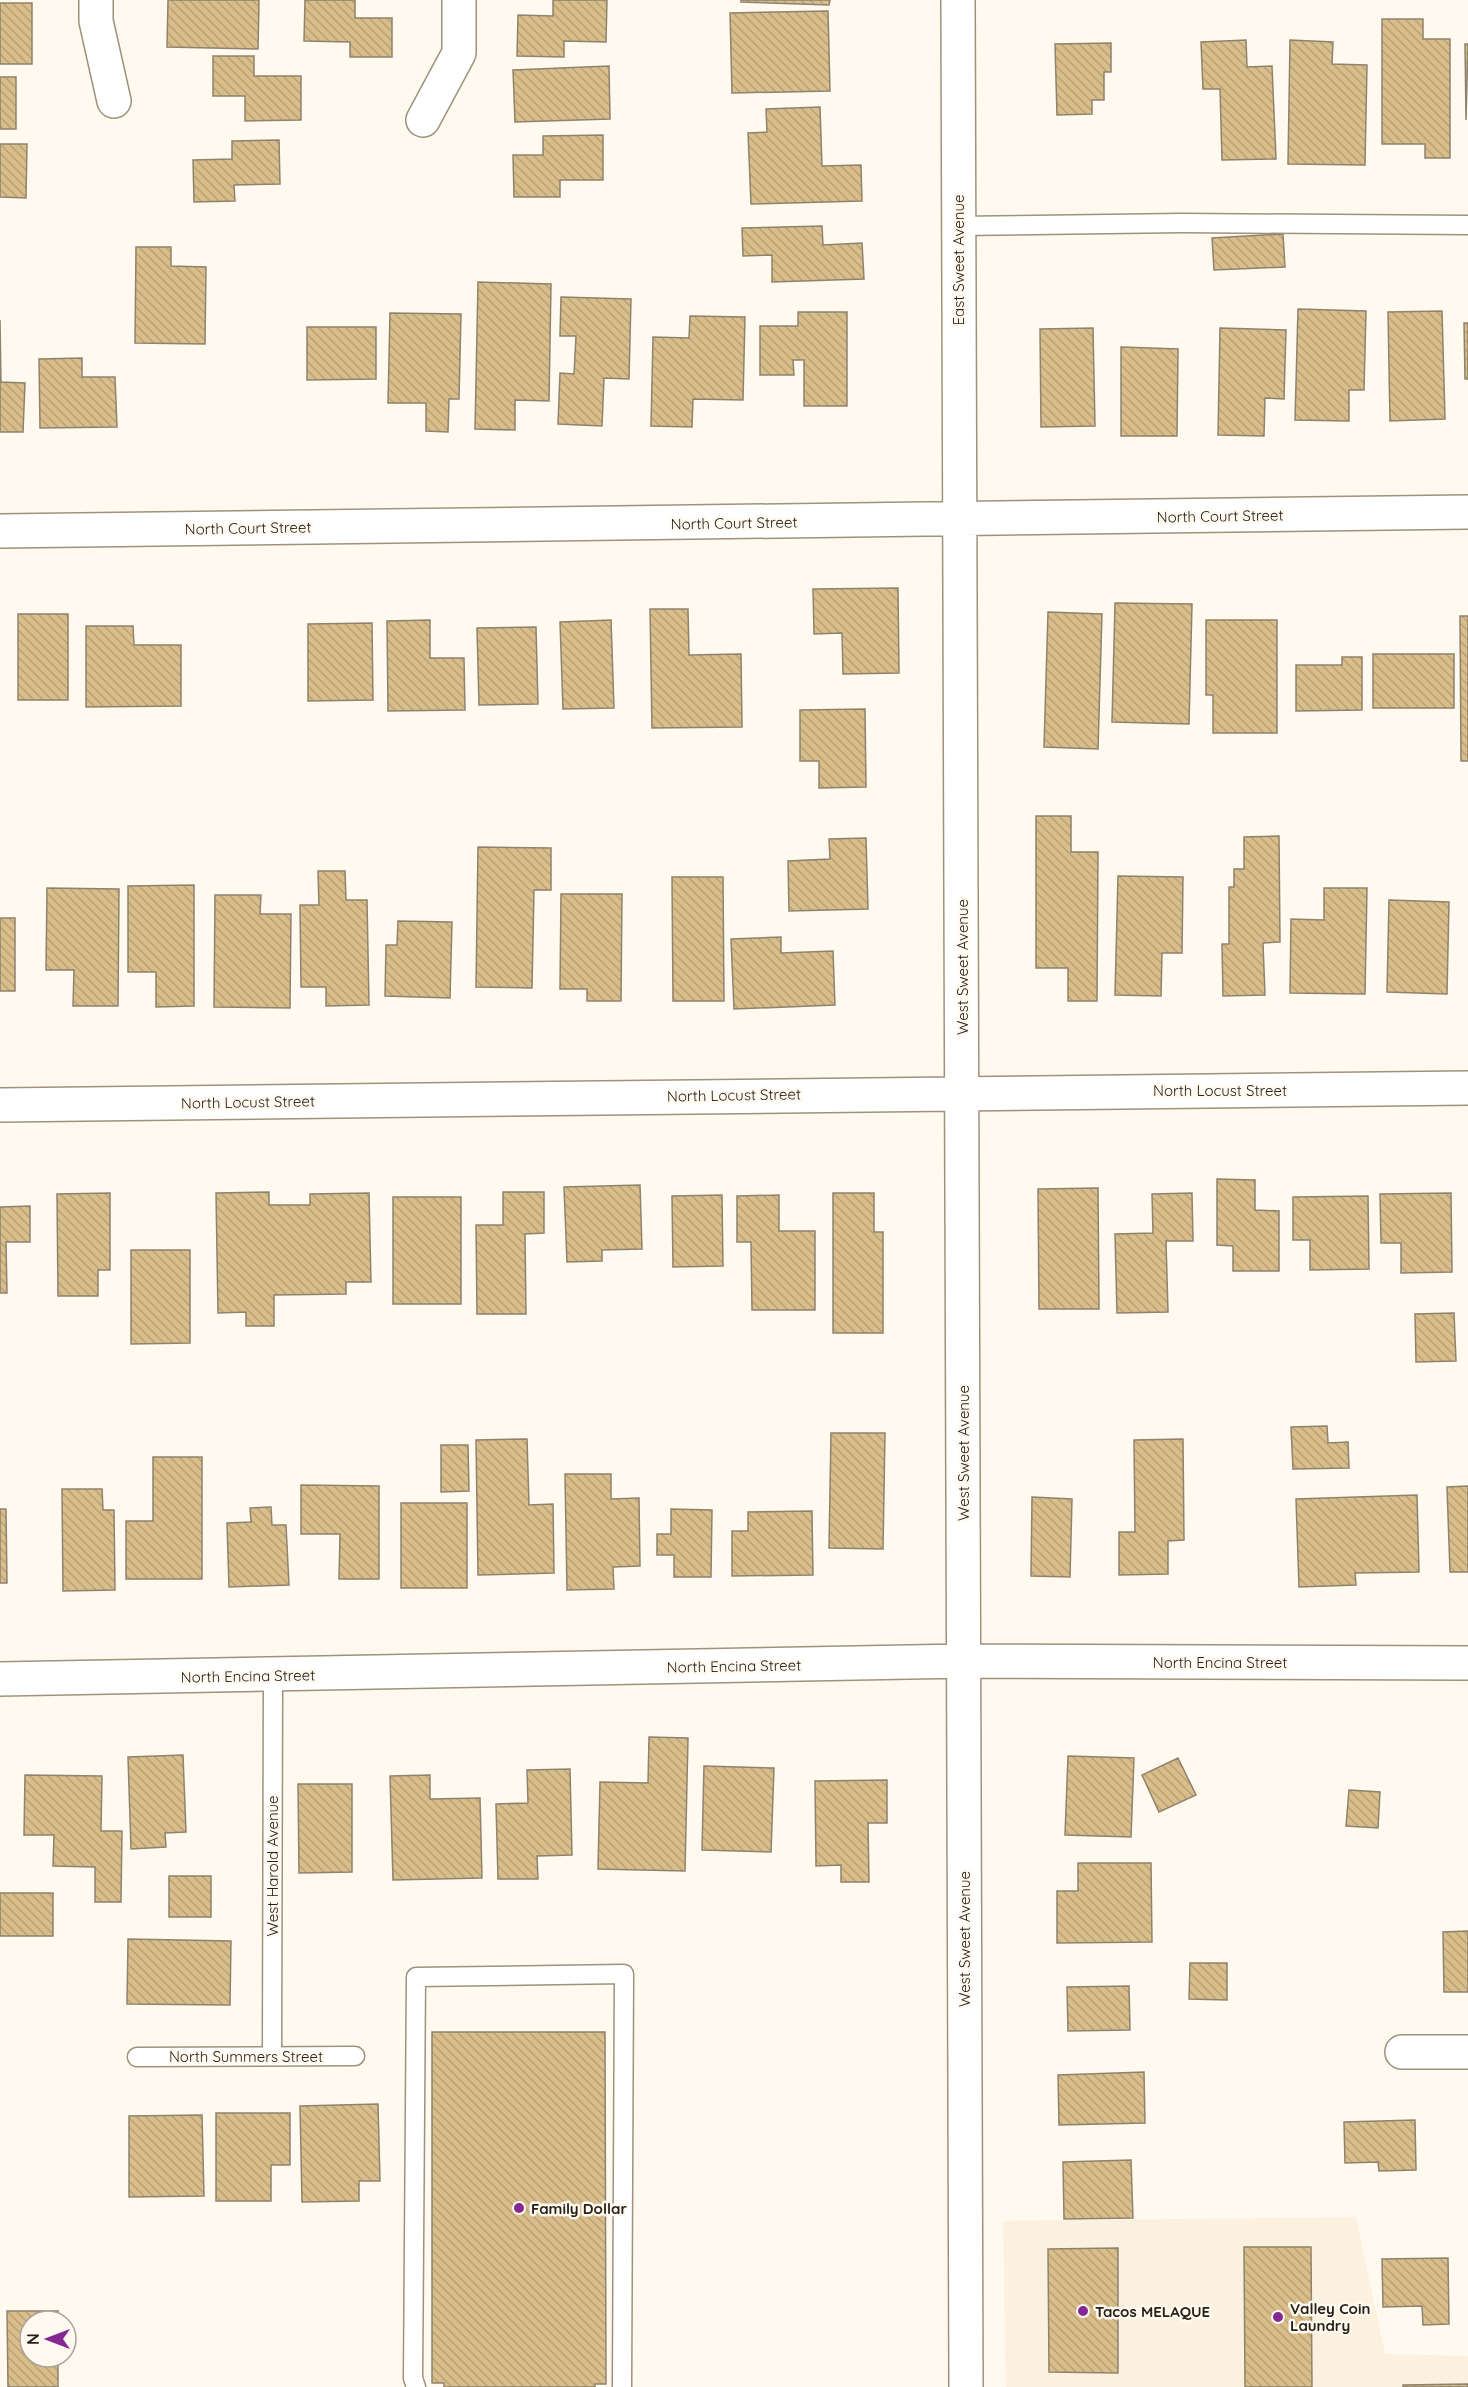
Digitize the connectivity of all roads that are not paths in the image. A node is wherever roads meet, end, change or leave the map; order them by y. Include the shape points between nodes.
1 (96, 0) edge
2 (459, 0) edge
3 (958, 0) edge
4 (114, 100) dead end
5 (423, 120) dead end
6 (1468, 225) edge
7 (958, 226) junction
8 (1468, 512) edge
9 (959, 520) junction
10 (0, 531) edge
11 (1468, 1088) edge
12 (963, 1092) junction
13 (0, 1105) edge
14 (963, 1661) junction
15 (1468, 1663) edge
16 (273, 1676) junction
17 (0, 1679) edge
18 (1402, 2052) dead end
19 (1468, 2052) edge
20 (272, 2056) junction
21 (355, 2056) dead end
22 (137, 2057) dead end
23 (416, 2387) edge
24 (622, 2387) edge
25 (966, 2387) edge

1 - 4 street via 96,21
2 - 5 street via 459,53
3 - 7 street, East Sweet Avenue
6 - 7 lane
7 - 9 street, East Sweet Avenue
8 - 9 street, North Court Street
9 - 10 street, North Court Street
9 - 12 street, West Sweet Avenue
11 - 12 street, North Locust Street
12 - 13 street, North Locust Street
12 - 14 street, West Sweet Avenue
14 - 15 street, North Encina Street
14 - 16 street, North Encina Street
14 - 25 street, West Sweet Avenue
16 - 17 street, North Encina Street
16 - 20 lane, West Harold Avenue
18 - 19 street
20 - 21 lane, North Summers Street
20 - 22 lane, North Summers Street
23 - 24 lane via 416,1977 624,1974

